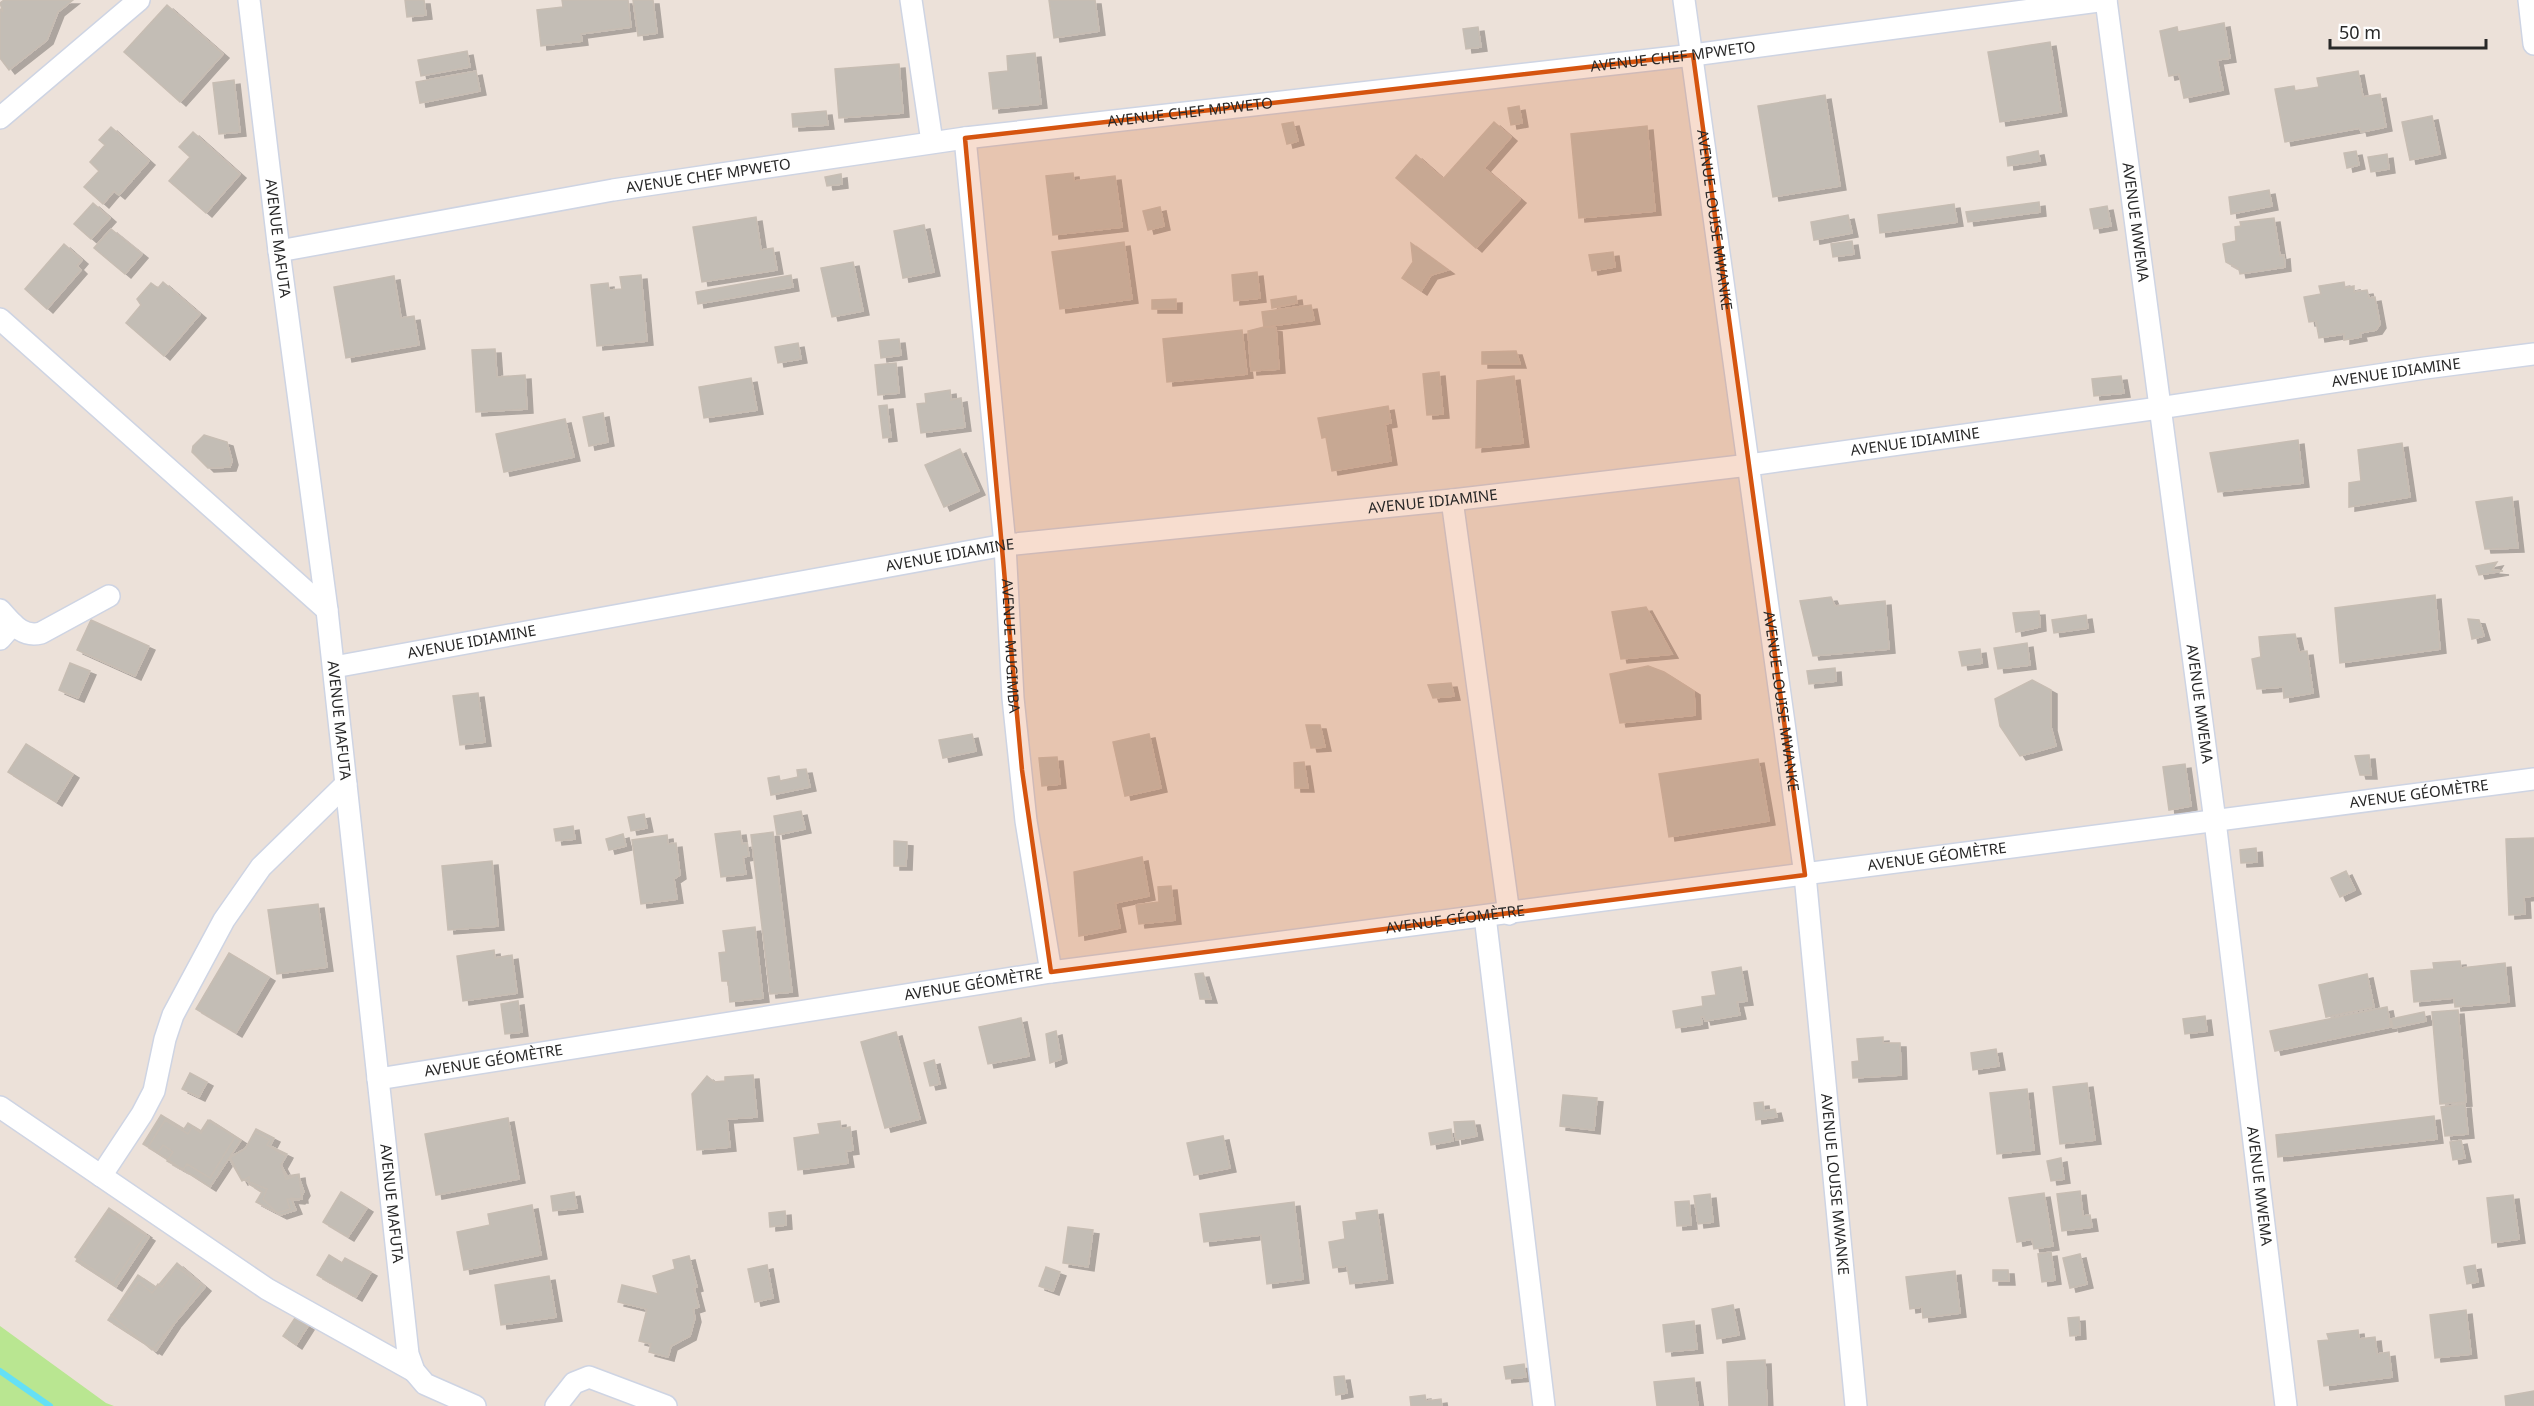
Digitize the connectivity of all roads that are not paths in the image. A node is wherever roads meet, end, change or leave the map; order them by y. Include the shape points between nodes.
1 (139, 0) edge
2 (249, 0) edge
3 (911, 0) edge
4 (1684, 0) edge
5 (2106, 0) edge
6 (2529, 0) edge
7 (2534, 44) edge
8 (1693, 55) junction
9 (0, 118) edge
10 (965, 138) junction
11 (932, 142) junction
12 (279, 251) junction
13 (0, 319) edge
14 (2534, 354) edge
15 (2159, 408) junction
16 (1749, 465) junction
17 (1452, 500) junction
18 (1005, 545) junction
19 (109, 596) dead end
20 (327, 610) junction
21 (4, 624) edge
22 (334, 668) junction
23 (2534, 779) edge
24 (346, 784) junction
25 (2215, 821) junction
26 (1805, 875) junction
27 (1509, 914) junction
28 (1485, 916) junction
29 (1051, 972) junction
30 (378, 1079) junction
31 (0, 1107) edge
32 (100, 1176) junction
33 (414, 1371) junction
34 (474, 1406) edge
35 (556, 1406) edge
36 (666, 1406) edge
37 (1544, 1406) edge
38 (1856, 1406) edge
39 (2286, 1406) edge

1 - 9 street
2 - 12 street, AVENUE MAFUTA
3 - 11 street
4 - 8 street, AVENUE LOUISE MWANKE
5 - 8 street, AVENUE CHEF MPWETO
5 - 15 street, AVENUE MWEMA
6 - 7 street
8 - 10 street, AVENUE CHEF MPWETO
8 - 16 street, AVENUE LOUISE MWANKE
10 - 11 street, AVENUE CHEF MPWETO
10 - 18 street, AVENUE MUGIMBA
11 - 12 street, AVENUE CHEF MPWETO via 613,190
12 - 20 street, AVENUE MAFUTA
13 - 20 street
14 - 15 street, AVENUE IDIAMINE
15 - 16 street, AVENUE IDIAMINE
15 - 25 street, AVENUE MWEMA
16 - 17 street, AVENUE IDIAMINE
16 - 26 street, AVENUE LOUISE MWANKE
17 - 18 street, AVENUE IDIAMINE
17 - 27 street
18 - 22 street, AVENUE IDIAMINE
18 - 29 street, AVENUE MUGIMBA via 1013,698 1026,821
19 - 21 street via 41,633 26,634
20 - 22 street, AVENUE MAFUTA
22 - 24 street, AVENUE MAFUTA
23 - 25 street, AVENUE GÉOMÈTRE
24 - 30 street, AVENUE MAFUTA
24 - 32 street via 261,867 224,921 173,1015 154,1091
25 - 26 street, AVENUE GÉOMÈTRE
25 - 39 street, AVENUE MWEMA
26 - 27 street, AVENUE GÉOMÈTRE
26 - 38 street, AVENUE LOUISE MWANKE
27 - 28 street, AVENUE GÉOMÈTRE
28 - 29 street, AVENUE GÉOMÈTRE
28 - 37 street
29 - 30 street, AVENUE GÉOMÈTRE
30 - 33 street, AVENUE MAFUTA via 408,1354
31 - 32 street
32 - 33 street via 267,1289
33 - 34 street via 425,1384
35 - 36 street via 574,1383 589,1377

